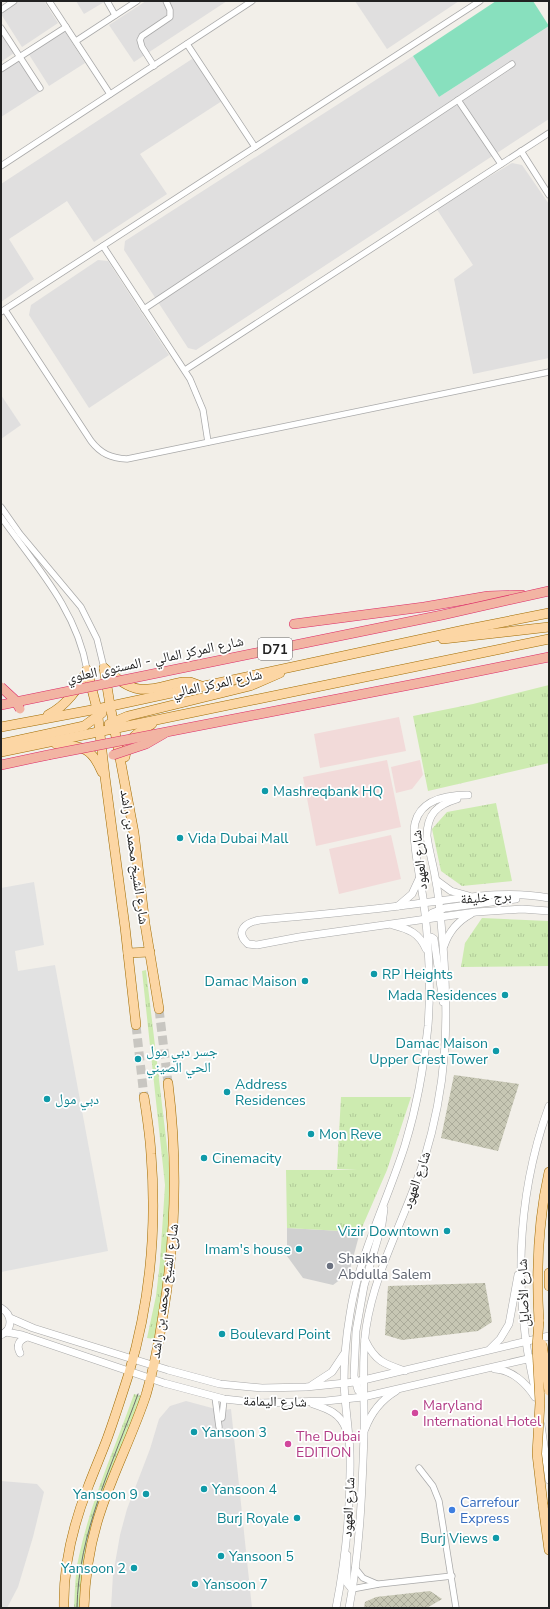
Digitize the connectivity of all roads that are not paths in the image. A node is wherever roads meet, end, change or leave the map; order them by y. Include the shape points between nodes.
1 (14, 1) edge
2 (49, 1) edge
3 (106, 1) edge
4 (137, 1) edge
5 (166, 1) edge
6 (252, 1) edge
7 (480, 1) edge
8 (1, 10) edge
9 (115, 15) junction
10 (66, 27) junction
11 (1, 28) edge
12 (76, 41) junction
13 (187, 44) junction
14 (20, 57) junction
15 (512, 64) dead end
16 (154, 66) junction
17 (1, 69) edge
18 (40, 88) dead end
19 (110, 94) junction
20 (458, 100) junction
21 (549, 133) edge
22 (255, 147) junction
23 (521, 151) junction
24 (501, 164) junction
25 (1, 166) edge
26 (549, 195) edge
27 (103, 246) junction
28 (144, 309) junction
29 (3, 311) edge
30 (184, 370) junction
31 (549, 372) edge
32 (208, 442) junction
33 (1, 507) edge
34 (1, 516) edge
35 (549, 591) edge
36 (531, 595) junction
37 (549, 613) edge
38 (294, 624) dead end
39 (549, 627) edge
40 (549, 639) edge
41 (398, 645) junction
42 (549, 657) edge
43 (104, 668) junction
44 (290, 668) junction
45 (87, 670) junction
46 (1, 687) edge
47 (203, 687) junction
48 (1, 705) edge
49 (110, 706) junction
50 (20, 709) dead end
51 (79, 711) junction
52 (98, 712) junction
53 (123, 717) junction
54 (39, 719) junction
55 (159, 720) junction
56 (114, 725) junction
57 (84, 726) junction
58 (126, 726) junction
59 (1, 727) edge
60 (100, 731) junction
61 (168, 731) junction
62 (47, 743) junction
63 (1, 744) edge
64 (1, 752) edge
65 (113, 755) dead end
66 (1, 764) edge
67 (122, 770) junction
68 (105, 776) junction
69 (420, 877) junction
70 (436, 880) junction
71 (530, 895) junction
72 (475, 897) junction
73 (549, 898) edge
74 (424, 903) junction
75 (398, 906) junction
76 (440, 909) junction
77 (549, 911) edge
78 (476, 912) junction
79 (426, 919) junction
80 (386, 924) junction
81 (427, 940) junction
82 (443, 948) junction
83 (150, 952) junction
84 (428, 952) junction
85 (128, 953) junction
86 (159, 1008) tunnel mouth
87 (447, 1018) junction
88 (136, 1025) tunnel mouth
89 (168, 1083) tunnel mouth
90 (144, 1097) tunnel mouth
91 (549, 1106) edge
92 (549, 1172) edge
93 (384, 1203) junction
94 (520, 1270) junction
95 (549, 1272) edge
96 (549, 1286) edge
97 (1, 1308) edge
98 (10, 1318) junction
99 (539, 1321) junction
100 (3, 1334) edge
101 (549, 1336) edge
102 (27, 1337) junction
103 (365, 1339) junction
104 (525, 1341) junction
105 (489, 1350) junction
106 (345, 1351) junction
107 (20, 1353) dead end
108 (549, 1354) edge
109 (133, 1359) junction
110 (528, 1360) junction
111 (153, 1366) junction
112 (490, 1368) junction
113 (129, 1371) junction
114 (406, 1371) junction
115 (150, 1378) junction
116 (363, 1380) junction
117 (355, 1382) junction
118 (344, 1384) junction
119 (306, 1387) junction
120 (401, 1388) junction
121 (549, 1391) edge
122 (363, 1396) junction
123 (215, 1397) junction
124 (224, 1398) junction
125 (345, 1399) junction
126 (538, 1401) junction
127 (307, 1402) junction
128 (364, 1433) junction
129 (349, 1438) junction
130 (419, 1468) dead end
131 (549, 1480) edge
132 (346, 1548) junction
133 (549, 1550) edge
134 (355, 1568) junction
135 (452, 1576) junction
136 (379, 1584) junction
137 (352, 1589) junction
138 (64, 1608) edge
139 (84, 1608) edge
140 (336, 1608) edge
141 (349, 1608) edge
142 (456, 1608) edge

1 - 8 street
2 - 10 street
3 - 9 street
4 - 9 street
5 - 16 street via 170,17 140,40
6 - 13 street
7 - 22 street
9 - 12 street
10 - 12 street
10 - 14 street
11 - 14 street
12 - 19 street
13 - 16 street
13 - 22 street
14 - 17 street
14 - 18 street
15 - 20 street
16 - 19 street
19 - 25 street
20 - 24 street
20 - 28 street
21 - 23 street
22 - 27 street
23 - 24 street
23 - 26 street
24 - 30 street
27 - 28 street
27 - 29 street
28 - 30 street
29 - 32 street via 91,441 106,455 127,459
30 - 32 street via 196,389 203,410
31 - 32 street
33 - 43 street via 81,607 97,639
34 - 45 street via 56,593 78,637
35 - 36 highway, شارع المركز المالي - المستوى العلوي / D71, bridge
36 - 38 highway, bridge via 488,596
36 - 48 highway, شارع المركز المالي - المستوى العلوي / D71, bridge
37 - 41 main road, شارع المركز المالي / D71
39 - 41 main road
40 - 55 main road, شارع المركز المالي
41 - 44 main road, شارع المركز المالي / D71
42 - 61 highway, bridge
43 - 47 main road via 117,678 140,689 183,682
43 - 49 main road, شارع الشيخ محمد بن راشد
44 - 47 main road, شارع المركز المالي / D71
44 - 53 main road via 250,686
45 - 52 main road, شارع الشيخ محمد بن راشد
45 - 54 main road via 75,692 65,703
46 - 50 highway, bridge
47 - 49 main road, شارع المركز المالي / D71
49 - 52 main road, شارع المركز المالي / D71
49 - 56 main road, شارع الشيخ محمد بن راشد
51 - 52 main road, شارع المركز المالي / D71
51 - 54 main road, شارع المركز المالي / D71
51 - 57 main road via 86,719
52 - 57 main road
52 - 60 main road, شارع الشيخ محمد بن راشد
53 - 56 main road
53 - 58 main road via 121,722
54 - 59 main road, شارع المركز المالي / D71
55 - 58 main road, شارع المركز المالي
55 - 67 main road via 130,740
56 - 58 main road, شارع المركز المالي
56 - 60 main road
56 - 67 main road, شارع الشيخ محمد بن راشد
57 - 63 main road
60 - 62 main road
60 - 68 main road, شارع الشيخ محمد بن راشد
61 - 65 highway, bridge via 152,742
61 - 66 highway, bridge
62 - 64 main road
62 - 68 main road via 86,749 98,761
67 - 83 main road, شارع الشيخ محمد بن راشد via 134,833
68 - 85 main road, شارع الشيخ محمد بن راشد
69 - 70 street, شارع العهود via 414,833 415,822 420,813 426,805 436,800 468,795 443,804 428,821 427,836
69 - 74 street, شارع العهود
69 - 75 street via 412,894
70 - 72 street via 451,891
70 - 76 street, شارع العهود
71 - 72 street, برج خليفة
71 - 73 street, برج خليفة
71 - 76 street
72 - 76 street, برج خليفة
74 - 75 street, برج خليفة
74 - 76 street, برج خليفة
74 - 79 street, شارع العهود
75 - 80 street, برج خليفة via 255,921 246,924 242,932 248,944 257,945
76 - 78 street
76 - 79 street
76 - 82 street, شارع العهود
77 - 78 street via 522,909
78 - 82 street via 455,926
79 - 80 street
79 - 81 street, شارع العهود
80 - 84 street via 406,928 415,933
81 - 84 street, شارع العهود
81 - 87 street via 429,937 434,939
82 - 87 street, شارع العهود
83 - 85 main road
83 - 86 main road, شارع الشيخ محمد بن راشد
84 - 93 street, شارع العهود via 429,1012 419,1093 405,1146
85 - 88 main road, شارع الشيخ محمد بن راشد
87 - 103 street, شارع العهود via 442,1083 429,1141 411,1196 381,1270
89 - 111 main road, شارع الشيخ محمد بن راشد via 175,1155 174,1215 169,1275
90 - 109 main road, شارع الشيخ محمد بن راشد via 151,1153 153,1222 147,1292
91 - 94 street, شارع الأصايل via 529,1183
92 - 99 main road, شارع الأصايل via 538,1258
93 - 106 street, شارع العهود via 359,1272
93 - 117 street via 382,1224 360,1308 355,1342
94 - 104 street, شارع الأصايل
94 - 105 street via 509,1324
95 - 96 main road, شارع الأصايل
97 - 98 street
98 - 100 street via 10,1324
98 - 109 street, شارع اليمامة via 33,1328
99 - 121 main road, شارع الأصايل, bridge
99 - 133 main road, bridge via 537,1342 540,1403 537,1454
100 - 102 street, شارع اليمامة
101 - 104 street, شارع اليمامة
102 - 107 street via 19,1343
102 - 113 street, شارع اليمامة
103 - 114 street via 368,1348 377,1359
103 - 116 street, شارع العهود
104 - 105 street, شارع اليمامة
104 - 110 street, شارع الأصايل
105 - 114 street, شارع اليمامة
106 - 118 street, شارع العهود
106 - 119 street via 332,1372
108 - 110 street, شارع اليمامة
109 - 111 street, شارع اليمامة
109 - 113 main road, شارع الشيخ محمد بن راشد
110 - 112 street, شارع اليمامة
110 - 126 street, شارع الأصايل
111 - 115 main road, شارع الشيخ محمد بن راشد
111 - 119 street, شارع اليمامة via 234,1386
112 - 120 street, شارع اليمامة
112 - 126 street via 515,1376
113 - 115 street, شارع اليمامة
113 - 138 main road, شارع الشيخ محمد بن راشد via 75,1526 65,1576
114 - 116 street, شارع اليمامة
115 - 123 street, شارع اليمامة
115 - 139 main road, شارع الشيخ محمد بن راشد via 95,1529 87,1571
116 - 117 street, شارع اليمامة
116 - 122 street, شارع العهود
117 - 118 street, شارع اليمامة
117 - 122 street
118 - 119 street, شارع اليمامة
118 - 125 street, شارع العهود
120 - 122 street, شارع اليمامة
120 - 128 street via 377,1407
122 - 125 street, شارع اليمامة
122 - 128 street, شارع العهود
123 - 124 street, شارع اليمامة
123 - 124 street via 221,1427
124 - 127 street, شارع اليمامة via 261,1403
125 - 127 street, شارع اليمامة
125 - 129 street, شارع العهود
126 - 131 street, شارع الأصايل
127 - 129 street via 336,1413 343,1422
128 - 134 street, شارع العهود
129 - 132 street, شارع العهود
130 - 135 street via 433,1486 439,1501
132 - 137 street via 347,1583
132 - 140 street, شارع العهود
134 - 136 street via 366,1580
134 - 137 street, شارع العهود
135 - 136 street
135 - 142 street
136 - 137 street
137 - 141 street, شارع العهود

